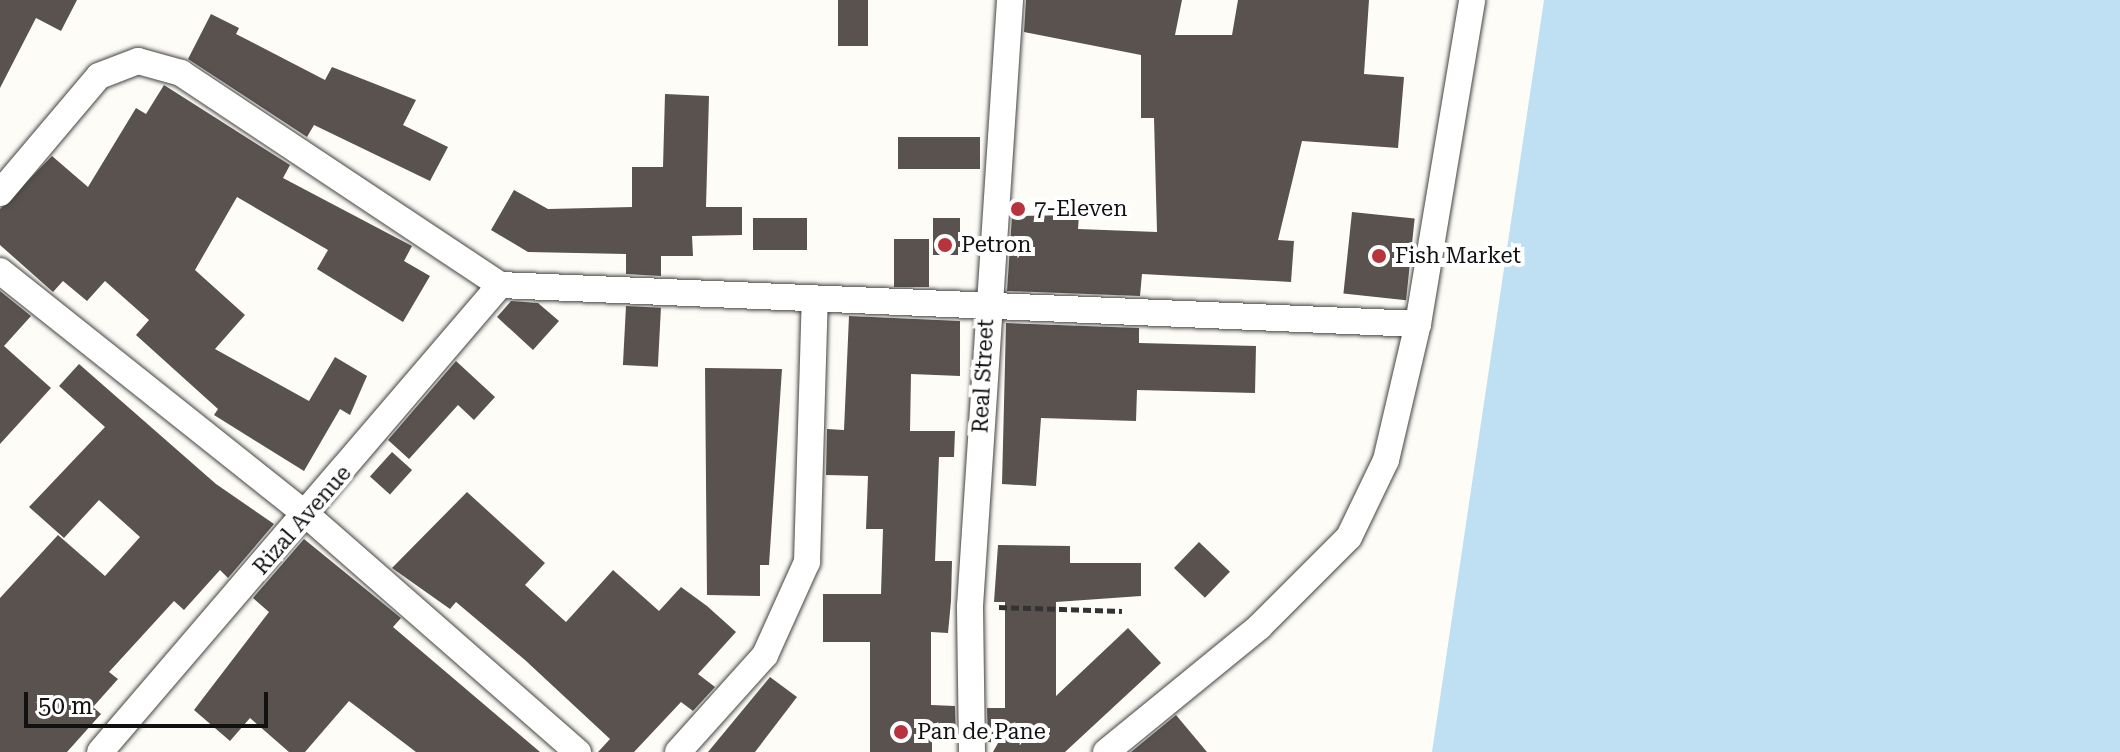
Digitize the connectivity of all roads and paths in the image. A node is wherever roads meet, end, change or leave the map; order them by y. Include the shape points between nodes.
1 (1010, 0) edge
2 (1472, 0) edge
3 (0, 193) edge
4 (0, 271) edge
5 (500, 285) junction
6 (815, 299) junction
7 (987, 300) junction
8 (1418, 324) junction
9 (308, 516) junction
10 (970, 606) junction
11 (1122, 611) dead end
12 (100, 752) edge
13 (578, 752) edge
14 (678, 752) edge
15 (972, 752) edge
16 (1106, 752) edge

1 - 7 street, Real Street
2 - 8 street
3 - 5 street via 99,76 138,61 181,73
4 - 9 street
5 - 6 street
5 - 9 street, Rizal Avenue
6 - 7 street
6 - 14 street via 807,562 765,655
7 - 8 street
7 - 10 street, Real Street
8 - 16 street via 1386,460 1349,537 1259,627
9 - 12 street, Rizal Avenue
9 - 13 street
10 - 11 path
10 - 15 street, Real Street

